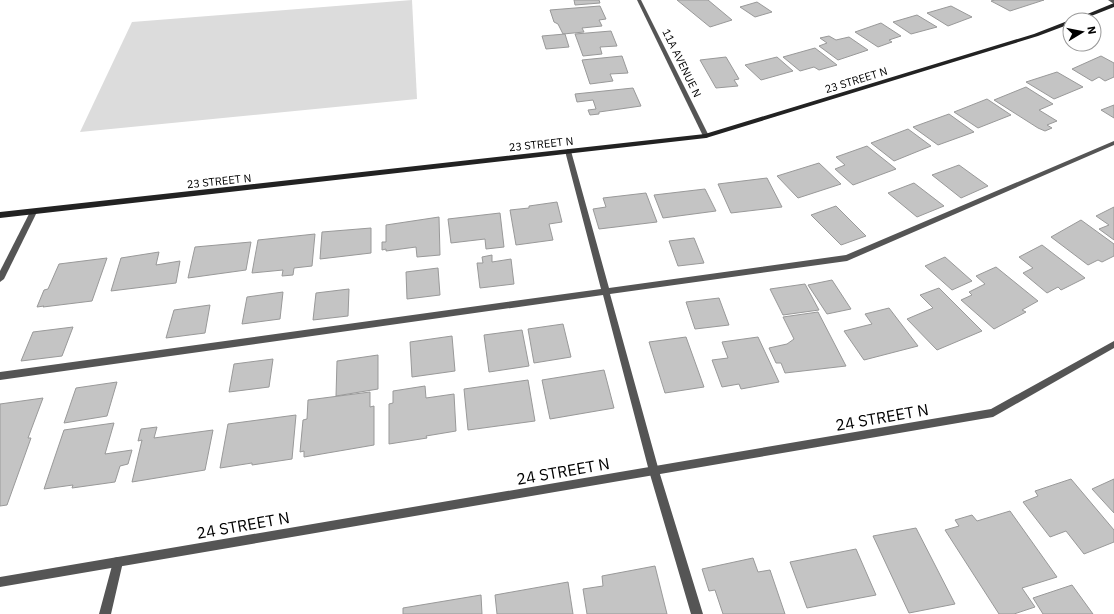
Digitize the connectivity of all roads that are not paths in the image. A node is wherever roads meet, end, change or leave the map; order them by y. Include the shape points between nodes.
1 (639, 0) edge
2 (1110, 0) edge
3 (1114, 2) edge
4 (1114, 5) edge
5 (1096, 12) edge
6 (1062, 25) edge
7 (706, 136) junction
8 (1114, 143) edge
9 (568, 151) junction
10 (33, 212) junction
11 (0, 216) edge
12 (0, 279) edge
13 (606, 291) junction
14 (1114, 344) edge
15 (0, 376) edge
16 (654, 471) junction
17 (118, 562) junction
18 (0, 582) edge
19 (105, 614) edge
20 (697, 614) edge

1 - 7 street, 11A AVENUE N
2 - 3 street
4 - 5 street
6 - 7 street, 23 STREET N
7 - 9 street, 23 STREET N
8 - 13 street via 847,258
9 - 10 street, 23 STREET N
9 - 13 street
10 - 11 street, 23 STREET N
10 - 12 street
13 - 15 street
13 - 16 street
14 - 16 street, 24 STREET N via 993,413
16 - 17 street, 24 STREET N
16 - 20 street
17 - 18 street, 24 STREET N
17 - 19 street

